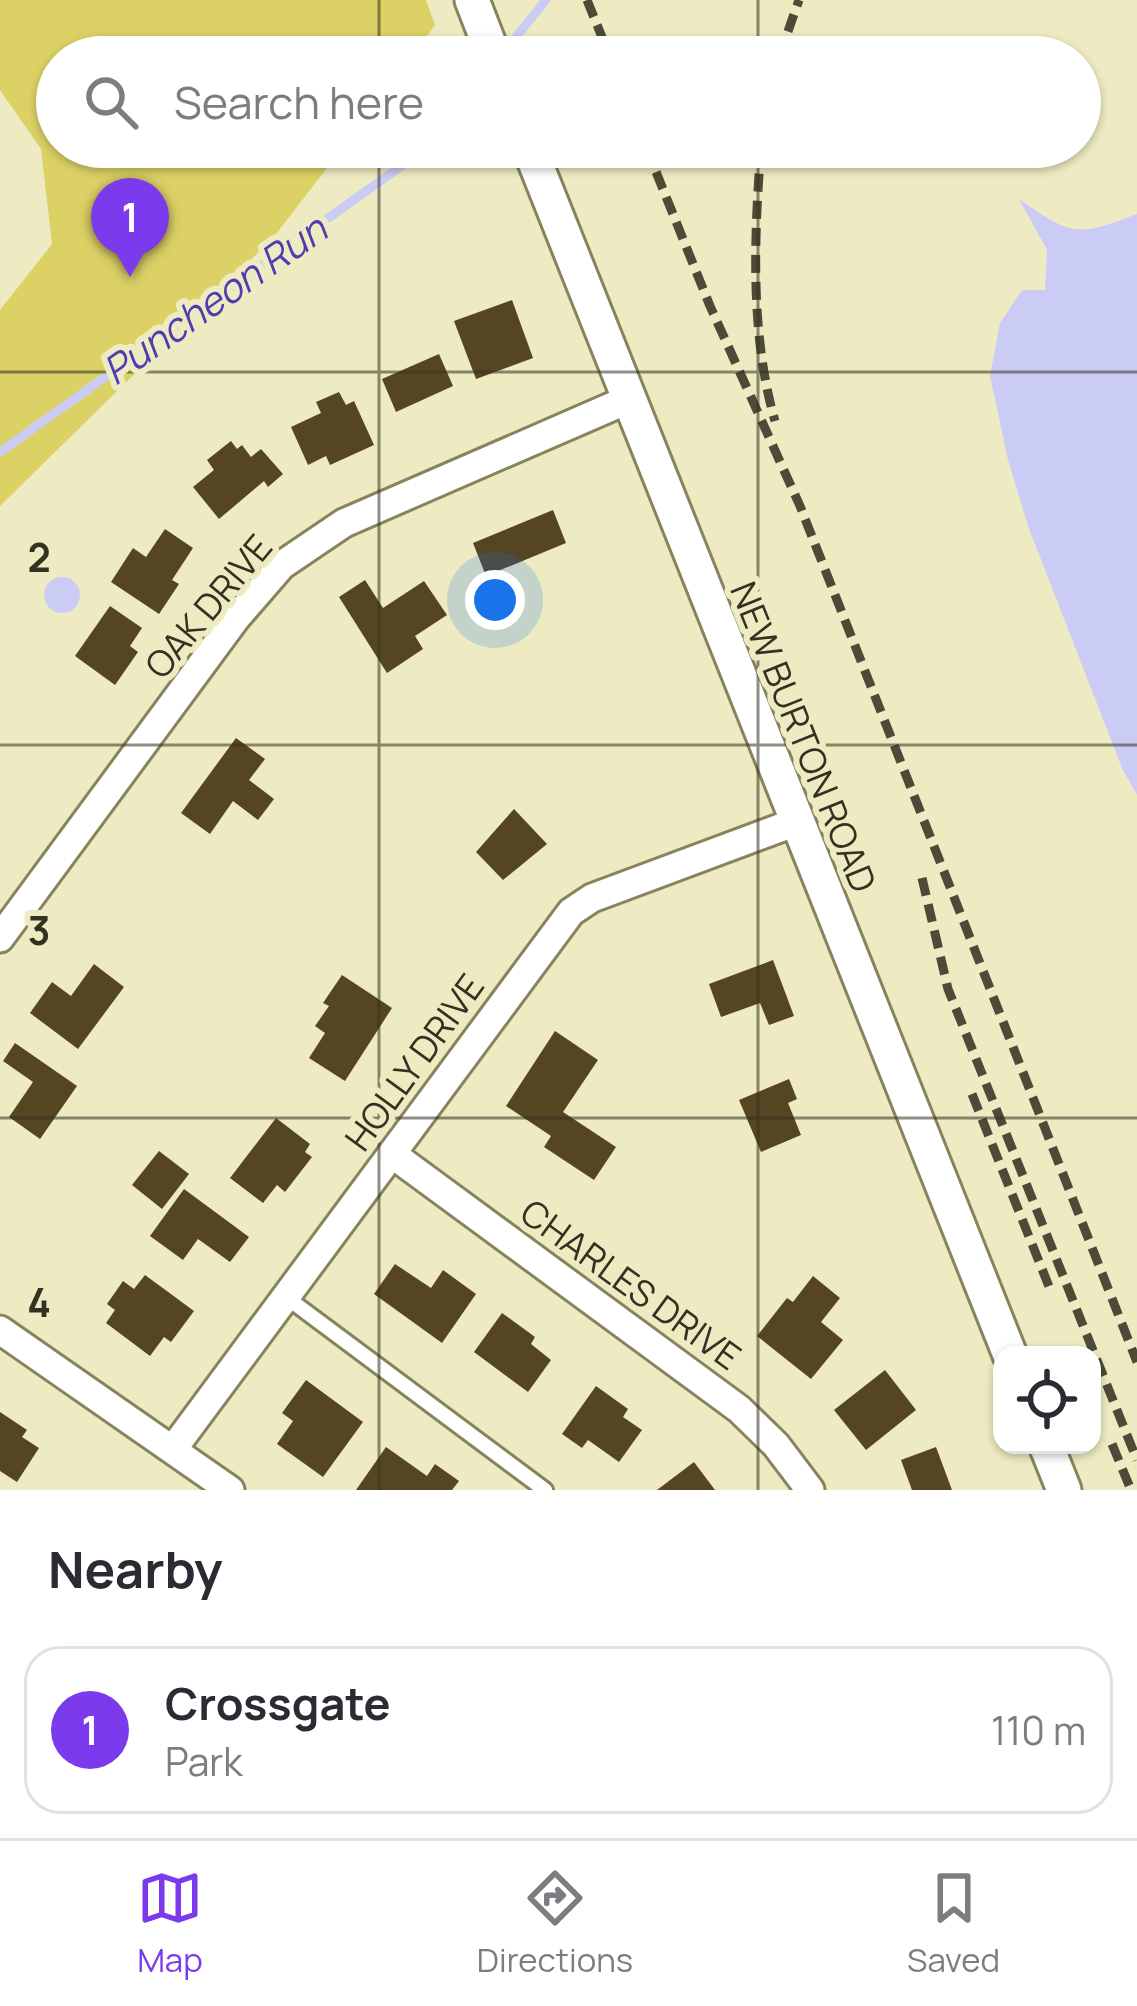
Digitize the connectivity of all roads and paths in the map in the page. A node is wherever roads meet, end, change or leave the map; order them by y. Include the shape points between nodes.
1 (472, 0) edge
2 (486, 36) edge
3 (537, 168) edge
4 (626, 400) junction
5 (796, 822) junction
6 (0, 938) edge
7 (392, 1154) junction
8 (286, 1297) junction
9 (0, 1330) edge
10 (1006, 1346) edge
11 (173, 1449) junction
12 (1050, 1454) edge
13 (230, 1490) edge
14 (544, 1490) edge
15 (809, 1490) edge
16 (1064, 1490) edge

1 - 2 street
3 - 4 street, NEW BURTON ROAD
4 - 5 street, NEW BURTON ROAD
4 - 6 street, OAK DRIVE via 344,523 282,565
5 - 7 street, HOLLY DRIVE via 571,912
5 - 10 street, NEW BURTON ROAD
7 - 8 street, HOLLY DRIVE
7 - 15 street, CHARLES DRIVE via 740,1409
8 - 11 street, HOLLY DRIVE
8 - 14 lane
9 - 11 street
11 - 13 street
12 - 16 street

